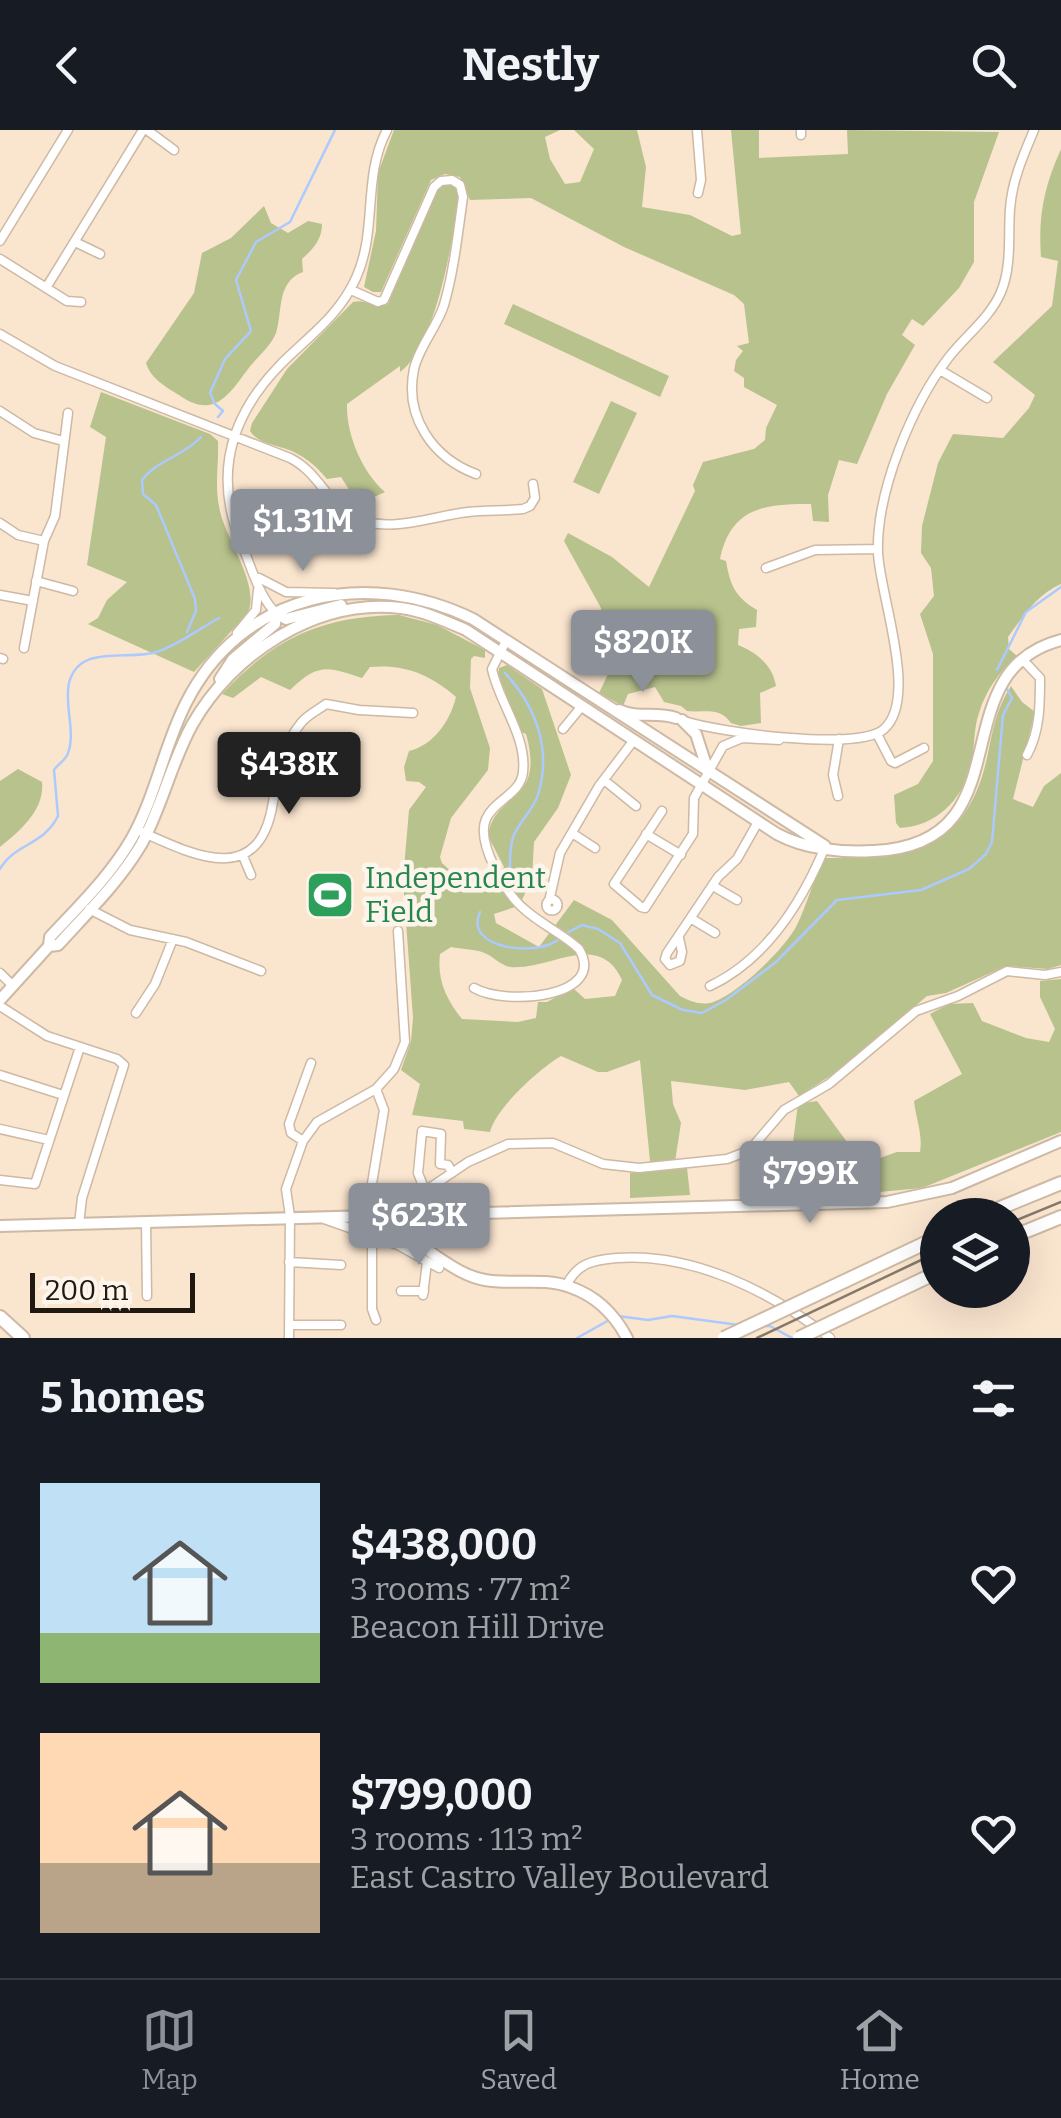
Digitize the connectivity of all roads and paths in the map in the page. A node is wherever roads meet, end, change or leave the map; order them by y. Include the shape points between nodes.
1 (68, 130) edge
2 (145, 130) edge
3 (388, 130) edge
4 (696, 130) edge
5 (1034, 130) edge
6 (174, 150) dead end
7 (698, 193) dead end
8 (0, 241) edge
9 (75, 242) junction
10 (100, 254) dead end
11 (0, 259) edge
12 (46, 288) junction
13 (350, 290) junction
14 (81, 302) dead end
15 (0, 334) edge
16 (940, 370) junction
17 (987, 398) dead end
18 (0, 410) edge
19 (68, 414) dead end
20 (234, 438) junction
21 (63, 442) junction
22 (476, 474) dead end
23 (533, 484) dead end
24 (0, 523) edge
25 (44, 542) junction
26 (878, 549) junction
27 (766, 568) dead end
28 (258, 579) junction
29 (36, 581) junction
30 (74, 590) dead end
31 (339, 593) junction
32 (0, 595) edge
33 (33, 602) junction
34 (376, 607) junction
35 (276, 613) junction
36 (506, 640) junction
37 (1061, 640) edge
38 (24, 648) dead end
39 (499, 651) junction
40 (220, 655) junction
41 (1024, 660) junction
42 (210, 698) junction
43 (598, 702) junction
44 (582, 706) junction
45 (413, 713) dead end
46 (679, 719) junction
47 (564, 729) dead end
48 (878, 734) junction
49 (637, 735) junction
50 (788, 738) junction
51 (839, 740) junction
52 (924, 748) dead end
53 (285, 751) junction
54 (1027, 756) dead end
55 (708, 770) junction
56 (604, 780) junction
57 (350, 782) dead end
58 (702, 784) junction
59 (739, 792) junction
60 (838, 796) dead end
61 (636, 806) dead end
62 (662, 811) dead end
63 (758, 822) junction
64 (142, 831) junction
65 (572, 833) junction
66 (646, 834) junction
67 (806, 834) junction
68 (825, 846) junction
69 (595, 848) dead end
70 (680, 855) junction
71 (243, 856) junction
72 (251, 876) dead end
73 (713, 886) junction
74 (550, 897) dead end
75 (737, 900) dead end
76 (86, 906) junction
77 (692, 920) junction
78 (398, 930) dead end
79 (715, 933) dead end
80 (679, 938) dead end
81 (172, 939) junction
82 (261, 970) dead end
83 (1061, 972) edge
84 (0, 973) edge
85 (13, 986) junction
86 (710, 986) dead end
87 (474, 988) dead end
88 (0, 1003) edge
89 (136, 1013) dead end
90 (80, 1047) junction
91 (310, 1063) dead end
92 (0, 1075) edge
93 (376, 1089) junction
94 (63, 1095) junction
95 (0, 1129) edge
96 (49, 1140) junction
97 (1061, 1141) edge
98 (303, 1142) junction
99 (448, 1170) junction
100 (421, 1179) junction
101 (0, 1180) edge
102 (1061, 1183) edge
103 (426, 1191) junction
104 (1025, 1198) edge
105 (369, 1202) dead end
106 (410, 1213) junction
107 (315, 1215) junction
108 (290, 1216) junction
109 (1061, 1217) edge
110 (146, 1222) junction
111 (79, 1224) junction
112 (0, 1226) edge
113 (1030, 1230) edge
114 (372, 1236) junction
115 (920, 1245) edge
116 (289, 1262) junction
117 (427, 1262) junction
118 (341, 1264) dead end
119 (438, 1268) dead end
120 (920, 1281) edge
121 (570, 1287) junction
122 (401, 1291) dead end
123 (148, 1296) dead end
124 (0, 1317) edge
125 (376, 1320) dead end
126 (289, 1325) junction
127 (341, 1325) dead end
128 (22, 1338) edge
129 (289, 1338) edge
130 (627, 1338) edge
131 (724, 1338) edge
132 (799, 1338) edge
133 (830, 1338) edge

1 - 8 street
2 - 6 street
2 - 9 street
3 - 13 street via 374,165 365,252
4 - 7 street
5 - 16 street via 1013,185 1001,292
9 - 10 street
9 - 12 street
11 - 12 street
12 - 14 street
13 - 20 street via 333,316 273,373
13 - 22 street via 384,300 434,187 441,180 460,186 444,304 415,366 413,398 420,427 436,450
15 - 20 street via 55,366
16 - 17 street
16 - 26 street via 894,467
18 - 21 street via 34,433
19 - 21 street
20 - 23 street via 298,461 347,513 373,522 527,508 535,498
20 - 28 street via 228,500
21 - 25 street via 55,516
24 - 25 street
25 - 29 street
26 - 27 street via 816,550
26 - 48 street via 899,694 892,720
28 - 31 street via 286,592
28 - 35 street
28 - 40 street via 256,610
29 - 30 street
29 - 33 street
31 - 35 main road
31 - 36 main road via 416,597
32 - 33 street
33 - 38 street
34 - 35 main road via 343,604 286,619
34 - 39 main road via 437,618
34 - 42 main road via 336,612 290,631 257,651
35 - 40 main road
35 - 42 main road via 275,624 234,660
36 - 39 street
36 - 43 main road
37 - 41 main road
39 - 44 main road
39 - 87 street via 492,669 524,769 520,783 486,820 484,846 521,908 572,942 584,969 539,997 508,999
40 - 64 main road via 186,701
41 - 54 street via 1040,678 1040,712
41 - 68 main road via 991,702 973,785 940,831 898,850
42 - 64 main road
43 - 46 main road via 636,716
43 - 49 main road
44 - 47 street
44 - 49 main road
45 - 53 street via 326,704 302,722
46 - 49 street via 649,720
46 - 50 street
46 - 55 main road via 696,734
48 - 51 street
48 - 52 street via 895,763
49 - 55 main road
49 - 56 street
49 - 58 main road
50 - 51 street
50 - 55 street via 734,739
51 - 60 street via 833,774
53 - 57 street
53 - 71 street via 264,837
55 - 58 street
55 - 59 main road
56 - 61 street
56 - 65 street
58 - 63 main road
58 - 70 street via 693,801 694,830
59 - 63 main road
59 - 67 main road
62 - 66 street
63 - 67 main road
63 - 68 main road via 790,841
63 - 73 street
64 - 71 street via 205,857
64 - 76 main road via 122,873
65 - 69 street
65 - 74 street
66 - 70 street
66 - 70 street via 614,884 640,907
67 - 68 main road
68 - 86 street via 777,932
71 - 72 street
73 - 75 street
73 - 77 street
76 - 81 street via 130,930
76 - 85 main road via 58,945 49,946
77 - 79 street
77 - 80 street
78 - 93 street via 404,1042 394,1069
81 - 82 street
81 - 89 street
83 - 99 street via 1007,971 916,1011 829,1084 784,1110 754,1145 727,1159 639,1168 603,1164 553,1142 534,1141 490,1150
84 - 85 street
85 - 88 main road
88 - 90 street via 44,1034
90 - 94 street
90 - 111 street via 117,1058 124,1067
91 - 98 street via 289,1124
92 - 94 street
93 - 98 street via 317,1122
93 - 105 street via 384,1110
94 - 96 street
95 - 96 street
96 - 101 street via 35,1184
97 - 106 main road via 952,1188 887,1202
98 - 108 street via 286,1188
99 - 100 street
99 - 100 street via 440,1164 442,1134 422,1131
99 - 103 street
100 - 103 street
102 - 104 highway
103 - 106 street
106 - 107 main road
106 - 121 main road via 410,1233 420,1245 469,1275
107 - 108 main road
107 - 114 street
108 - 110 main road
108 - 116 street
109 - 113 highway
110 - 111 main road
110 - 123 street
111 - 112 main road
114 - 117 street
114 - 125 street
115 - 131 highway, bridge
116 - 118 street
116 - 126 street
117 - 119 street
117 - 122 street via 424,1293
120 - 132 highway, bridge
121 - 130 main road via 608,1310
121 - 133 street via 573,1273 592,1261 675,1261 766,1296
124 - 128 highway
126 - 127 street
126 - 129 street

